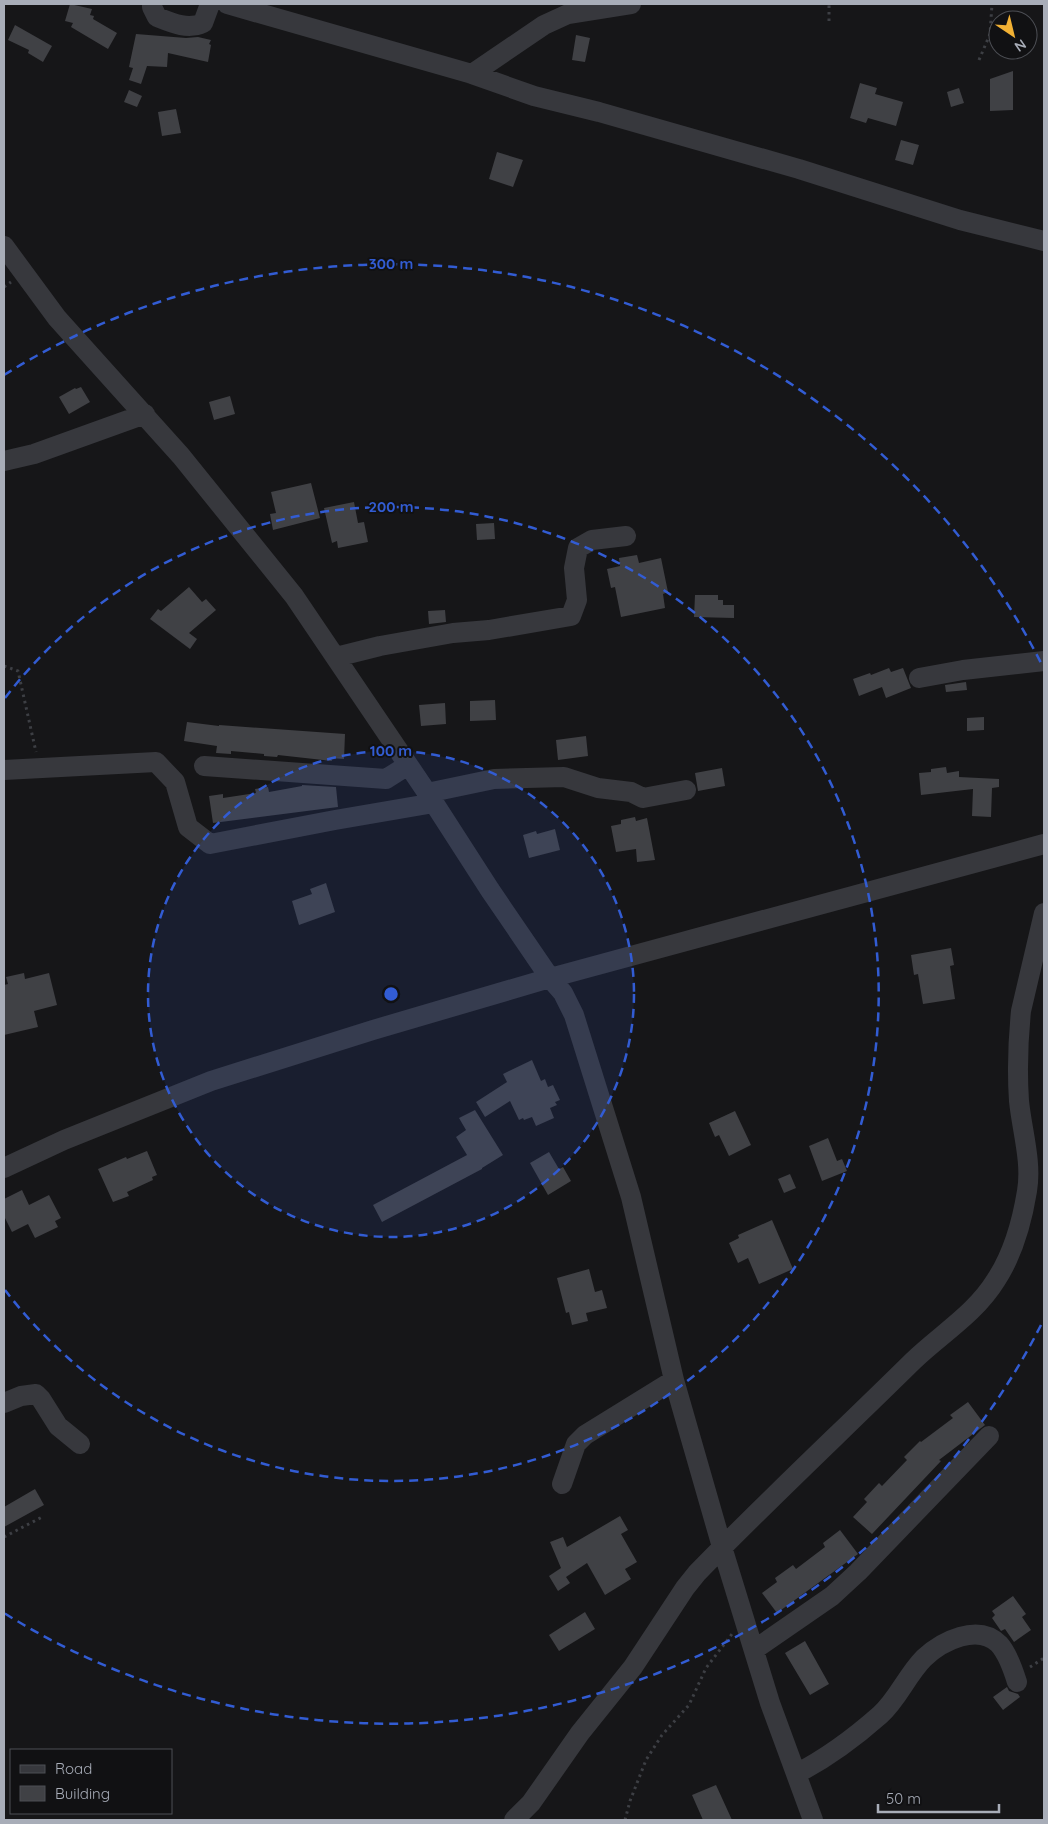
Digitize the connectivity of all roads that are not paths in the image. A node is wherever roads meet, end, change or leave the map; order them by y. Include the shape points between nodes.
1 (152, 4) edge
2 (210, 4) edge
3 (227, 4) edge
4 (631, 4) edge
5 (472, 74) junction
6 (1044, 241) edge
7 (4, 246) edge
8 (145, 414) junction
9 (4, 461) edge
10 (626, 536) dead end
11 (336, 656) junction
12 (1044, 661) edge
13 (919, 678) dead end
14 (408, 765) junction
15 (204, 766) dead end
16 (4, 770) edge
17 (686, 790) dead end
18 (431, 798) junction
19 (1044, 844) edge
20 (1044, 913) edge
21 (550, 978) junction
22 (4, 1168) edge
23 (674, 1380) junction
24 (4, 1403) edge
25 (989, 1436) dead end
26 (80, 1444) dead end
27 (562, 1484) dead end
28 (722, 1547) junction
29 (754, 1650) junction
30 (1017, 1682) dead end
31 (796, 1774) junction
32 (514, 1820) edge
33 (813, 1820) edge

1 - 2 street via 157,17 194,27 203,23
3 - 5 street
4 - 5 street via 568,14 544,25
5 - 6 street via 534,96 799,169 960,220
7 - 8 street via 57,318
8 - 9 street via 34,454
8 - 11 street via 294,596
10 - 11 street via 592,540 578,548 574,568 577,600 571,616 444,635
11 - 14 street
12 - 13 street
14 - 15 street via 386,778
14 - 18 street
16 - 18 street via 156,762 175,782 188,827 210,844
17 - 18 street via 643,798 631,792 598,788 564,777 494,779
18 - 21 street
19 - 21 street
20 - 28 street via 1019,1028 1019,1101 1029,1178 1021,1218 1006,1263 980,1302 916,1358
21 - 22 street via 210,1081
21 - 23 street via 574,1014 631,1197
23 - 27 street via 585,1435 576,1444
23 - 28 street
24 - 26 street via 36,1394 58,1426
25 - 29 street via 832,1596
28 - 29 street
28 - 32 street via 684,1588 633,1667 580,1733 531,1803
29 - 31 street
30 - 31 street via 1009,1660 998,1644 985,1635 970,1634 955,1639 924,1658 881,1714 833,1753
31 - 33 street

